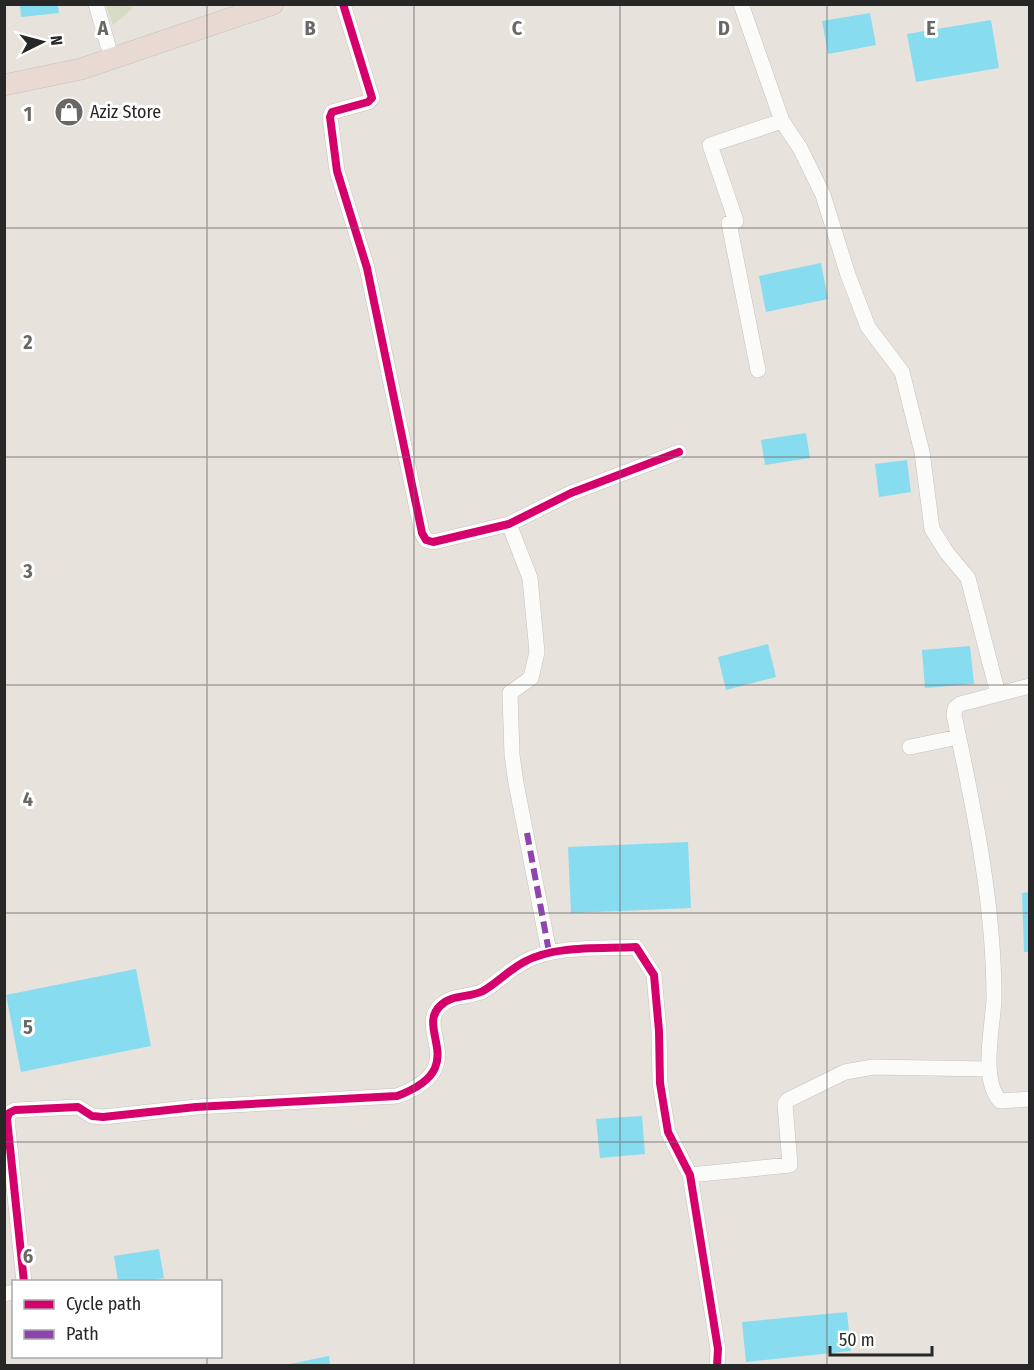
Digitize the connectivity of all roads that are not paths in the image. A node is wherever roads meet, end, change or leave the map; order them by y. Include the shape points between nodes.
1 (96, 4) edge
2 (235, 4) edge
3 (273, 4) edge
4 (343, 4) edge
5 (741, 4) edge
6 (108, 46) junction
7 (4, 73) edge
8 (4, 85) edge
9 (782, 121) junction
10 (758, 370) dead end
11 (679, 452) dead end
12 (509, 524) junction
13 (1029, 686) edge
14 (998, 694) junction
15 (959, 737) junction
16 (910, 747) dead end
17 (549, 952) junction
18 (989, 1069) junction
19 (1029, 1099) edge
20 (690, 1175) junction
21 (24, 1280) edge
22 (717, 1365) edge

1 - 6 street
2 - 6 highway
3 - 8 highway via 81,69
4 - 12 street via 372,98 332,112 337,171 367,268 422,533 433,542
5 - 9 street
6 - 7 highway via 70,59
9 - 10 street via 710,145 736,221 729,223
9 - 14 street via 823,195 868,327 902,372 922,452 932,529 968,578
11 - 12 street via 571,493
12 - 17 street via 530,578 537,652 531,678 510,693 512,755
13 - 14 street
14 - 15 street via 955,708
15 - 16 street
15 - 18 street via 978,828 991,922 994,1001
17 - 20 street via 636,947 654,975 660,1083 668,1132
17 - 21 street via 524,962 485,990 439,1006 434,1021 439,1060 434,1072 412,1090 397,1096 196,1107 103,1117 92,1116 78,1107 9,1113
18 - 19 street via 995,1096 1000,1101
18 - 20 street via 873,1067 845,1072 785,1104 790,1165
20 - 22 street via 718,1349

